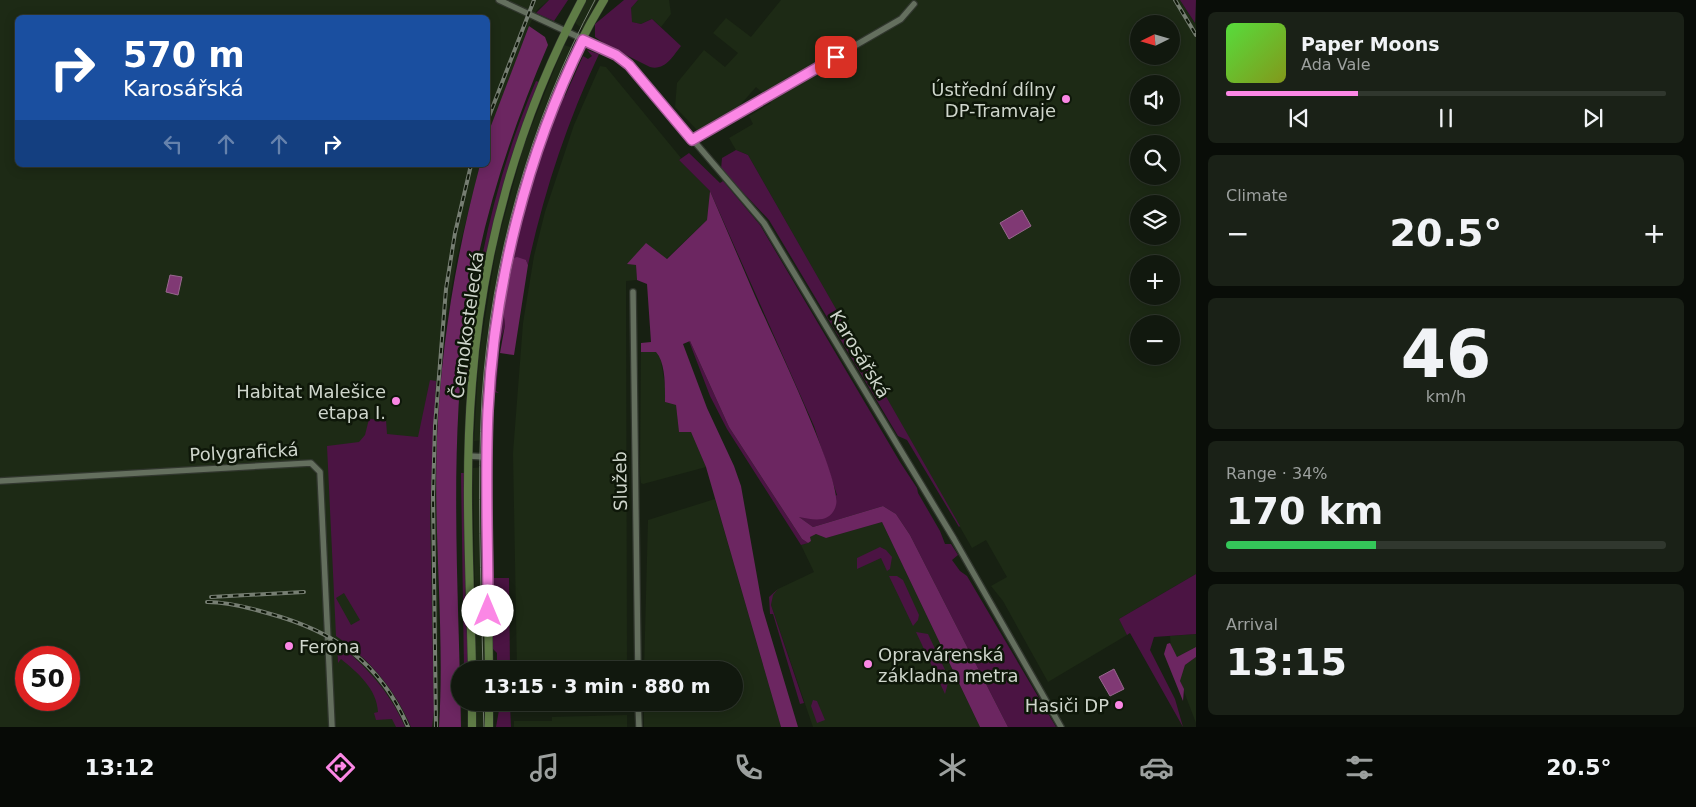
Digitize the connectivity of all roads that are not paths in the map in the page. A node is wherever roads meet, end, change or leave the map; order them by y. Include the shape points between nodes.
1 (499, 0) edge
2 (582, 0) edge
3 (604, 0) edge
4 (914, 4) dead end
5 (566, 33) junction
6 (583, 40) junction
7 (692, 140) junction
8 (634, 292) dead end
9 (469, 456) junction
10 (487, 457) junction
11 (0, 481) edge
12 (472, 661) edge
13 (489, 661) edge
14 (638, 661) edge
15 (472, 711) edge
16 (489, 711) edge
17 (638, 711) edge
18 (332, 727) edge
19 (472, 727) edge
20 (490, 727) edge
21 (638, 727) edge
22 (1061, 727) edge

1 - 5 street, Karosářská
2 - 5 main road, Černokostelecká
3 - 6 main road, Černokostelecká
4 - 7 street via 901,19
5 - 6 street, Karosářská
5 - 9 main road, Černokostelecká via 520,147 492,245 476,337
6 - 7 street, Karosářská via 616,55 629,65
6 - 10 main road, Černokostelecká via 543,135 512,244 493,351
7 - 22 street, Karosářská via 764,223 944,523
8 - 14 street, Služeb
9 - 10 street
9 - 12 main road, Černokostelecká
10 - 13 main road, Černokostelecká
11 - 18 street, Polygrafická via 311,463 320,472
15 - 19 main road
16 - 20 main road
17 - 21 street

